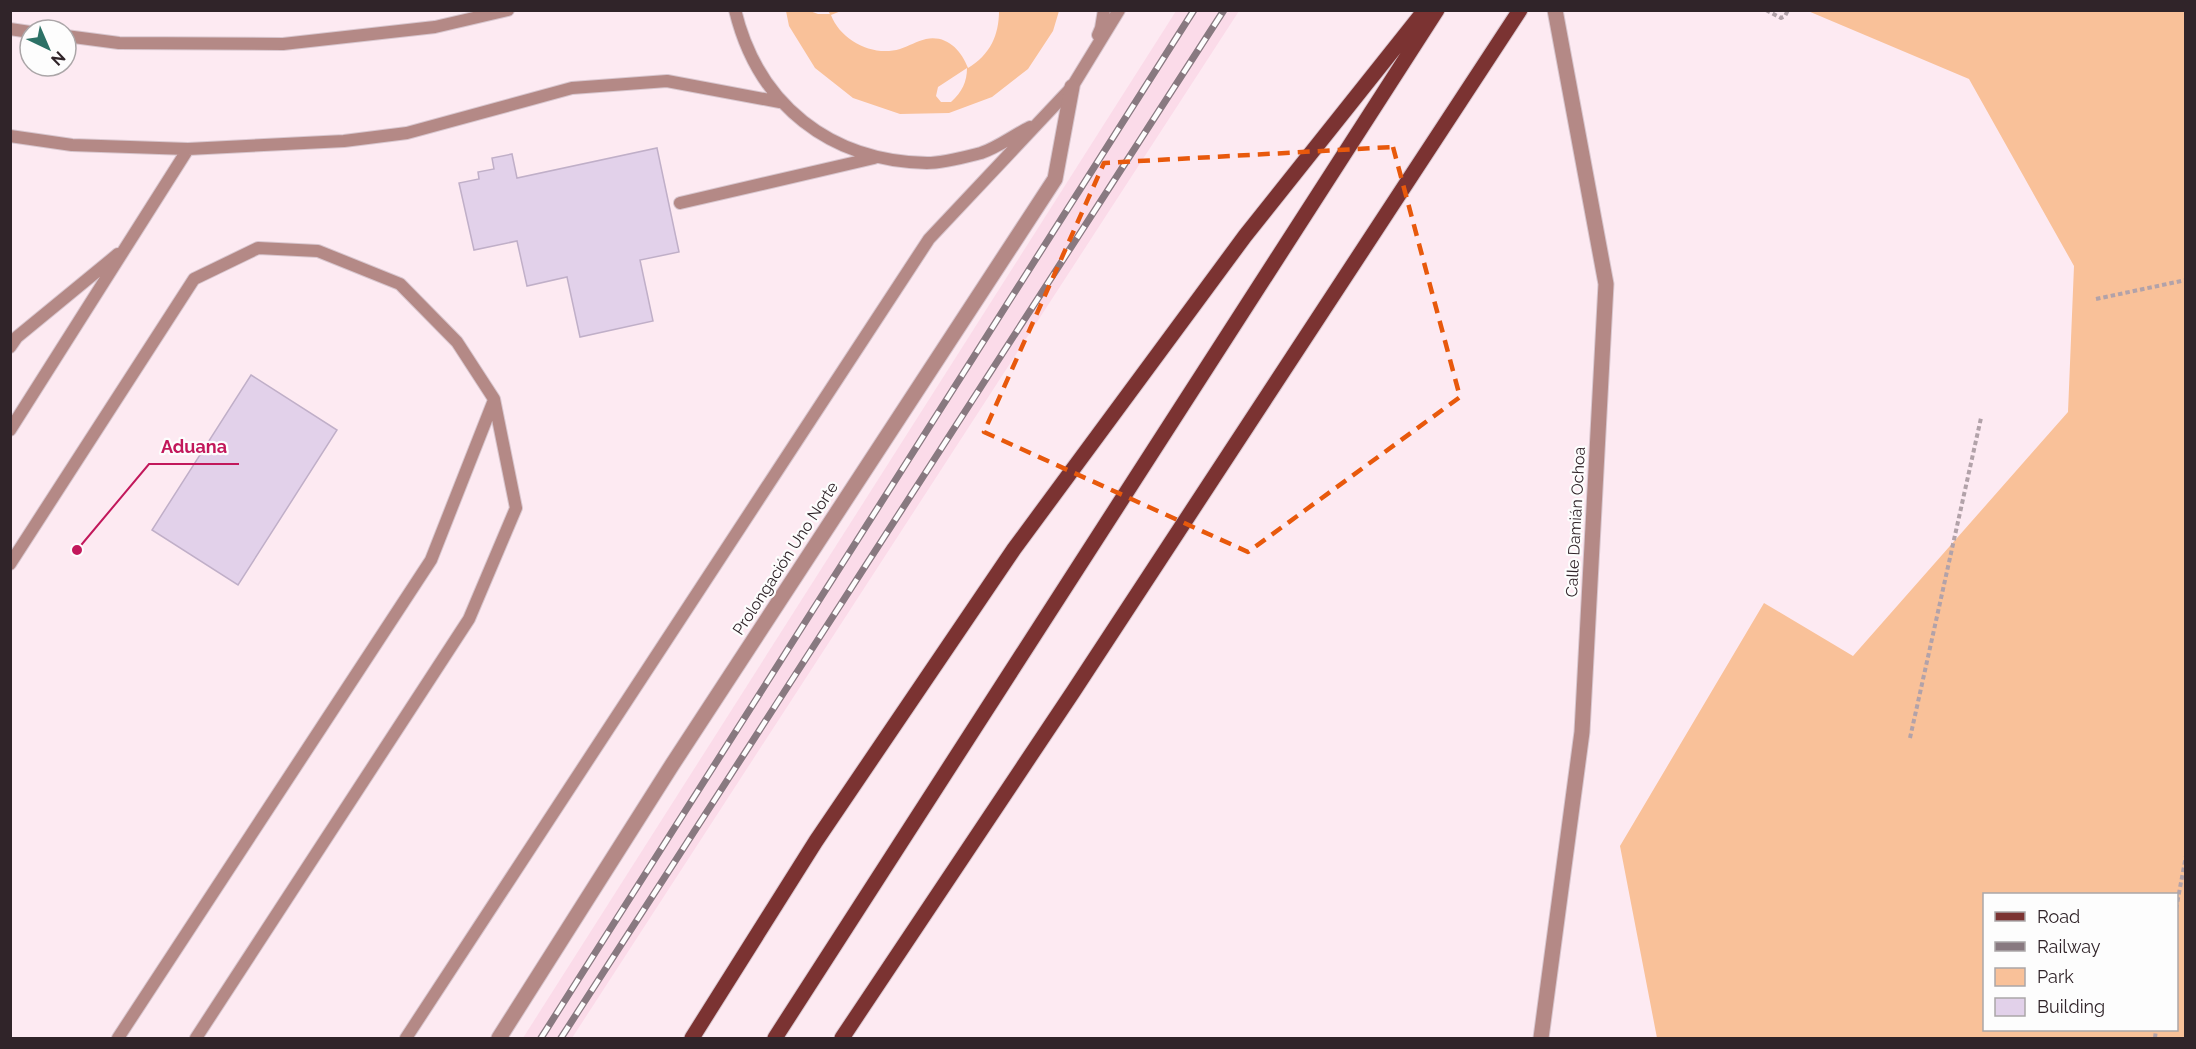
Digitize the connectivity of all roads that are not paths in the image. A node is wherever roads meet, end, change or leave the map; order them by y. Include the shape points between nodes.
1 (508, 10) edge
2 (735, 10) edge
3 (1104, 10) edge
4 (1119, 10) edge
5 (1425, 10) edge
6 (1437, 10) edge
7 (1520, 10) edge
8 (1555, 10) edge
9 (78, 38) edge
10 (1072, 87) junction
11 (780, 102) junction
12 (10, 136) edge
13 (188, 149) junction
14 (874, 158) junction
15 (680, 203) dead end
16 (126, 247) junction
17 (13, 338) edge
18 (494, 399) junction
19 (10, 430) edge
20 (10, 564) edge
21 (118, 1038) edge
22 (196, 1038) edge
23 (406, 1038) edge
24 (499, 1038) edge
25 (692, 1038) edge
26 (775, 1038) edge
27 (842, 1038) edge
28 (1541, 1038) edge

1 - 9 lane via 435,27 283,44 119,43
2 - 11 lane via 752,60
3 - 10 lane via 1101,28
4 - 10 lane
5 - 25 main road via 1245,236 1014,549 816,841
6 - 26 main road
7 - 27 main road
8 - 28 street, Calle Damián Ochoa via 1606,284 1582,732
10 - 14 lane via 1032,126 983,152 929,163
10 - 23 lane via 929,239
10 - 24 street, Prolongación Uno Norte via 1055,179 672,765
11 - 13 lane via 667,81 572,88 407,133 344,141
11 - 14 lane via 823,137
12 - 13 lane via 72,145
13 - 16 lane
14 - 15 lane
16 - 17 lane
16 - 19 lane
18 - 20 lane via 457,342 400,284 318,251 258,248 194,279
18 - 21 lane via 431,560
18 - 22 lane via 516,508 469,619

